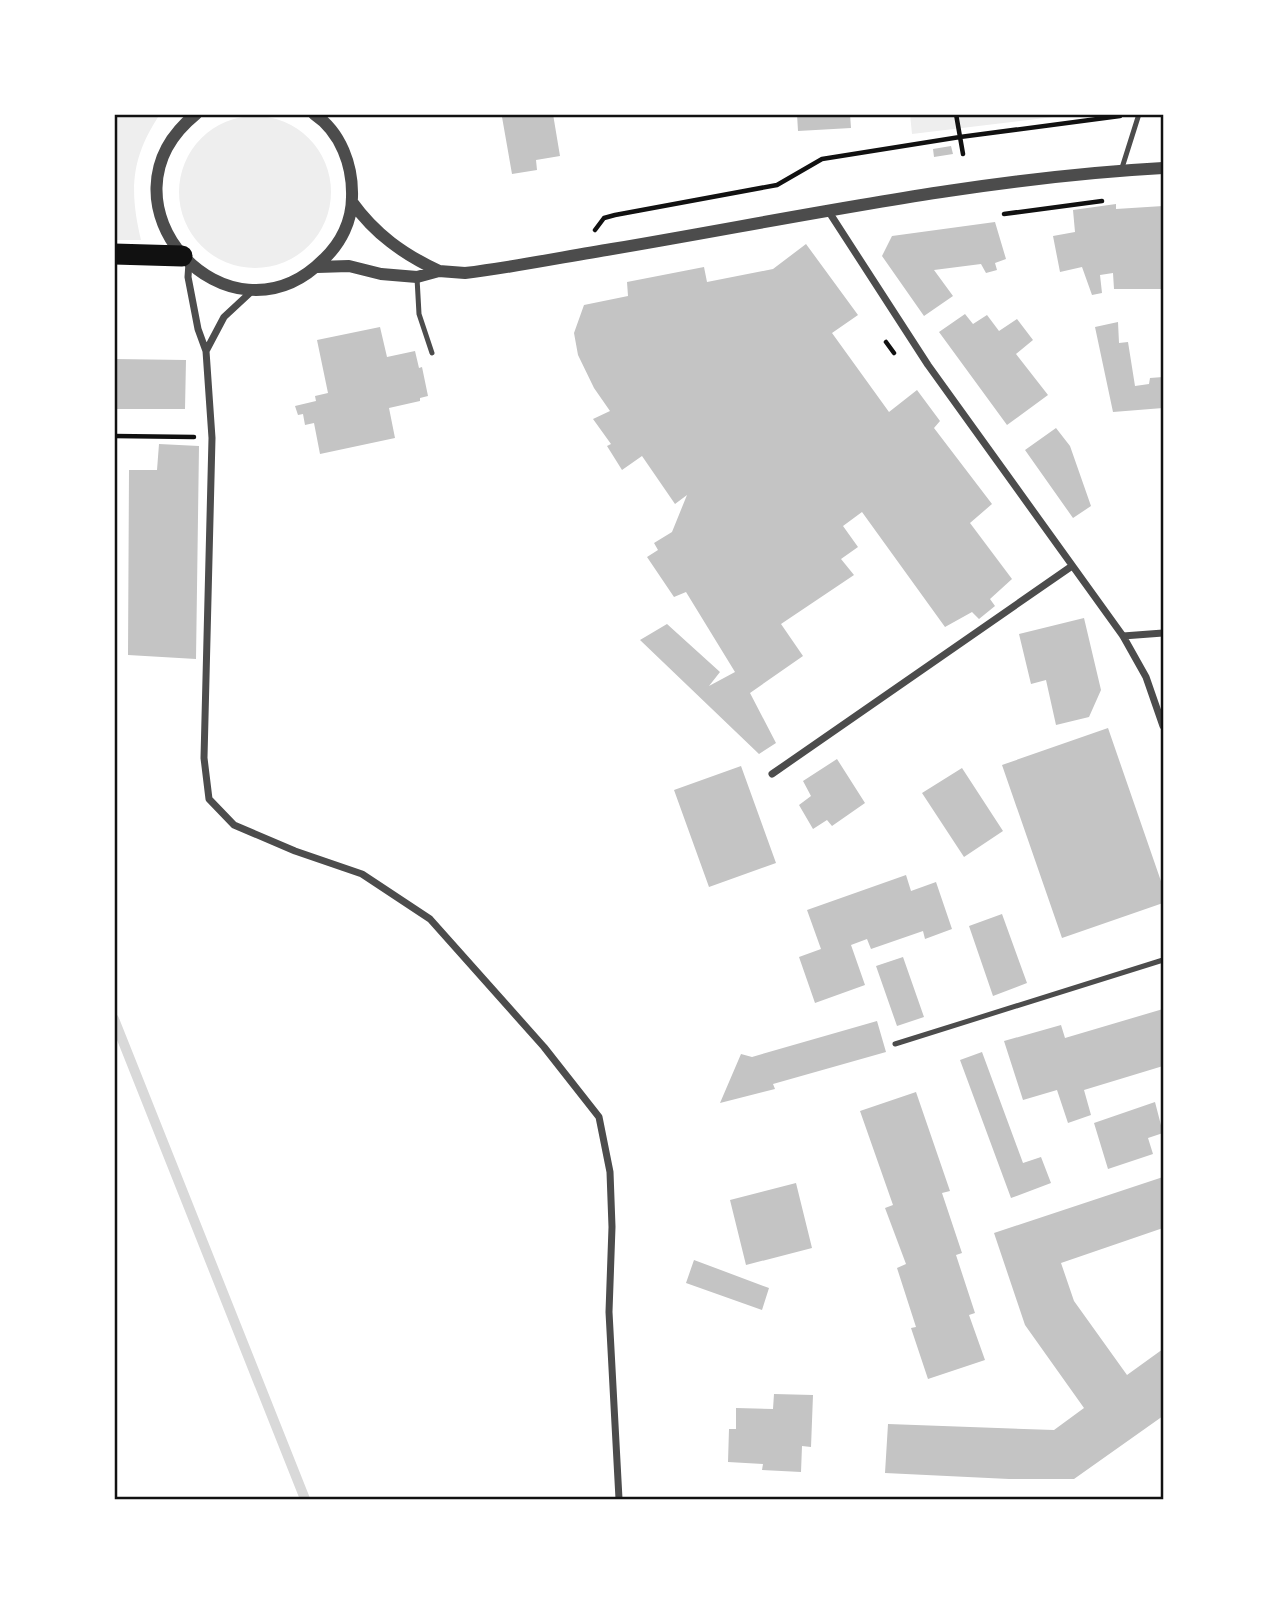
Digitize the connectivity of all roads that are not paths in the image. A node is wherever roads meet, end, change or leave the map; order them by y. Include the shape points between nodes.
1 (195, 114) edge
2 (314, 114) edge
3 (1139, 114) edge
4 (1163, 169) edge
5 (1121, 171) junction
6 (352, 202) junction
7 (829, 212) junction
8 (114, 254) edge
9 (186, 260) junction
10 (317, 267) junction
11 (439, 271) junction
12 (417, 277) junction
13 (255, 289) junction
14 (206, 351) junction
15 (432, 353) dead end
16 (1072, 566) junction
17 (1163, 634) edge
18 (1123, 636) junction
19 (1163, 726) edge
20 (772, 774) dead end
21 (1163, 960) edge
22 (895, 1044) dead end
23 (619, 1499) edge

1 - 9 street via 169,144 158,180 161,218
2 - 6 street via 342,147 349,165
3 - 5 lane
4 - 5 street
5 - 7 street via 970,188
6 - 10 street via 341,238
6 - 11 street via 401,252
7 - 11 street via 466,273
7 - 16 street via 928,365
8 - 9 highway
9 - 13 street via 208,277
9 - 14 street
10 - 12 street
10 - 13 street via 283,285
11 - 12 street
12 - 15 lane via 419,314
13 - 14 street via 224,317
14 - 23 street via 212,438 204,758 209,799 234,825 362,874 430,919 544,1047 599,1117 610,1172 609,1312
16 - 18 street
16 - 20 street
17 - 18 street
18 - 19 street via 1146,677
21 - 22 lane

